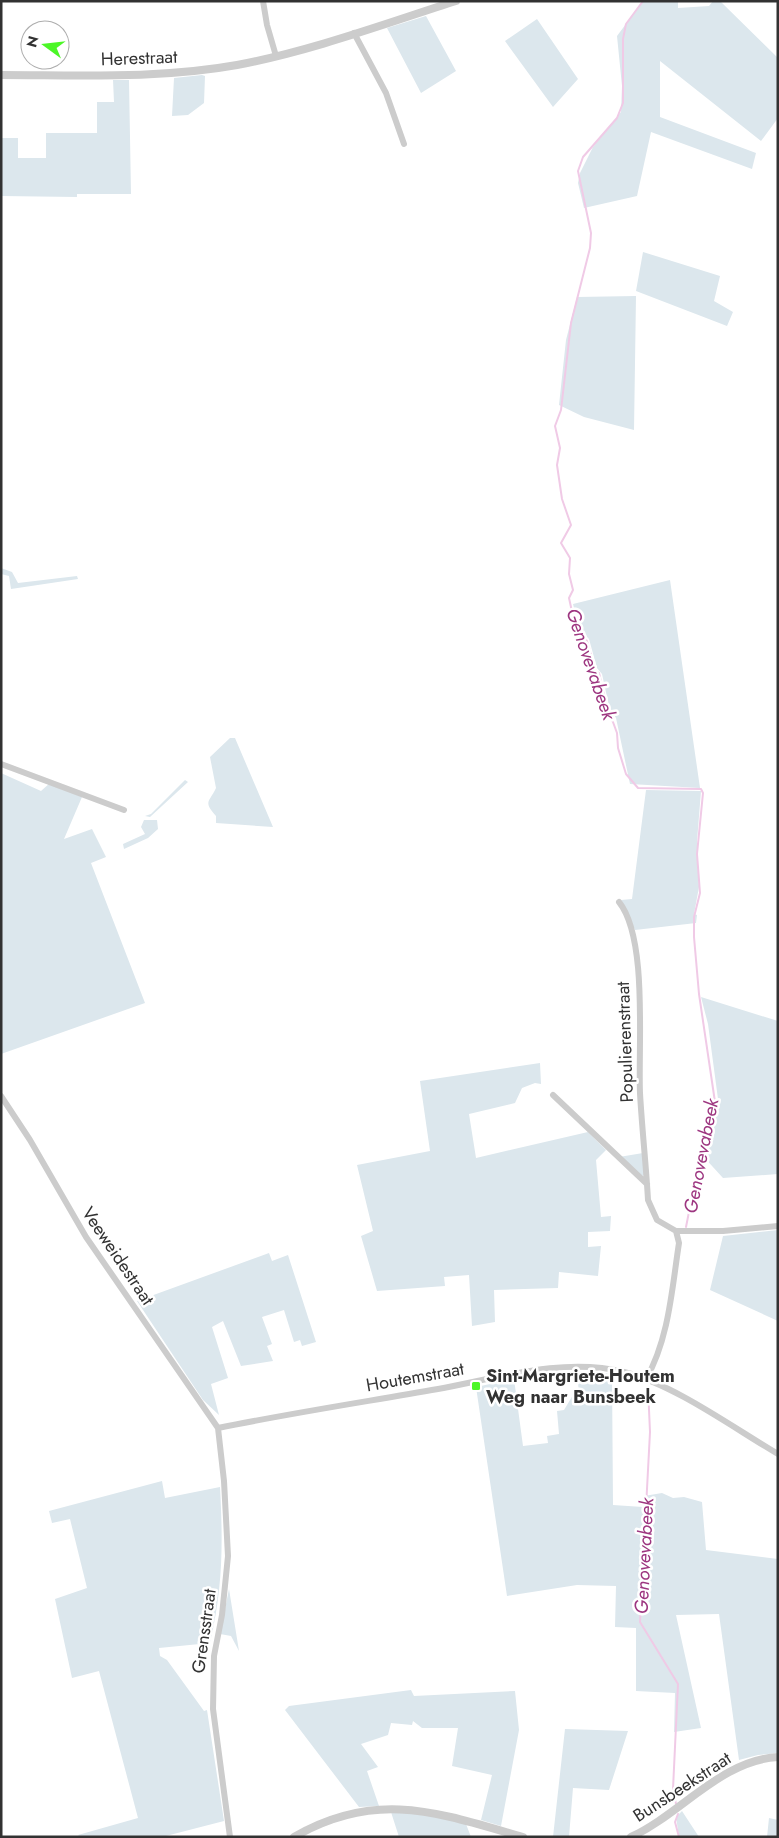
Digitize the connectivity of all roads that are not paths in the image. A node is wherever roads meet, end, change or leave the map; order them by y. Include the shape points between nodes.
1 (263, 1) edge
2 (456, 1) edge
3 (354, 34) junction
4 (276, 56) junction
5 (1, 76) edge
6 (404, 144) dead end
7 (1, 764) edge
8 (124, 810) dead end
9 (619, 902) dead end
10 (553, 1095) dead end
11 (1, 1096) edge
12 (647, 1184) junction
13 (778, 1226) edge
14 (676, 1232) junction
15 (646, 1379) junction
16 (218, 1428) junction
17 (778, 1454) edge
18 (778, 1757) edge
19 (230, 1837) edge
20 (294, 1837) edge
21 (523, 1837) edge
22 (631, 1837) edge

1 - 4 street
2 - 3 street, Herestraat
3 - 4 street, Herestraat
3 - 6 street via 386,93
4 - 5 street, Herestraat via 236,65 166,73
7 - 8 street
9 - 12 street, Populierenstraat via 628,917 637,950 640,1093
10 - 12 street
11 - 16 street, Veeweidestraat via 26,1132 86,1237
12 - 14 street, Populierenstraat via 650,1209 657,1220
13 - 14 street via 723,1232
14 - 15 street via 679,1243 664,1326 655,1363
15 - 16 street, Houtemstraat via 601,1368 549,1369
15 - 17 street, Houtemstraat
16 - 19 street, Grensstraat via 228,1556 214,1656 212,1702
18 - 22 street, Bunsbeekstraat via 742,1765
20 - 21 street via 339,1816 397,1808 436,1813

